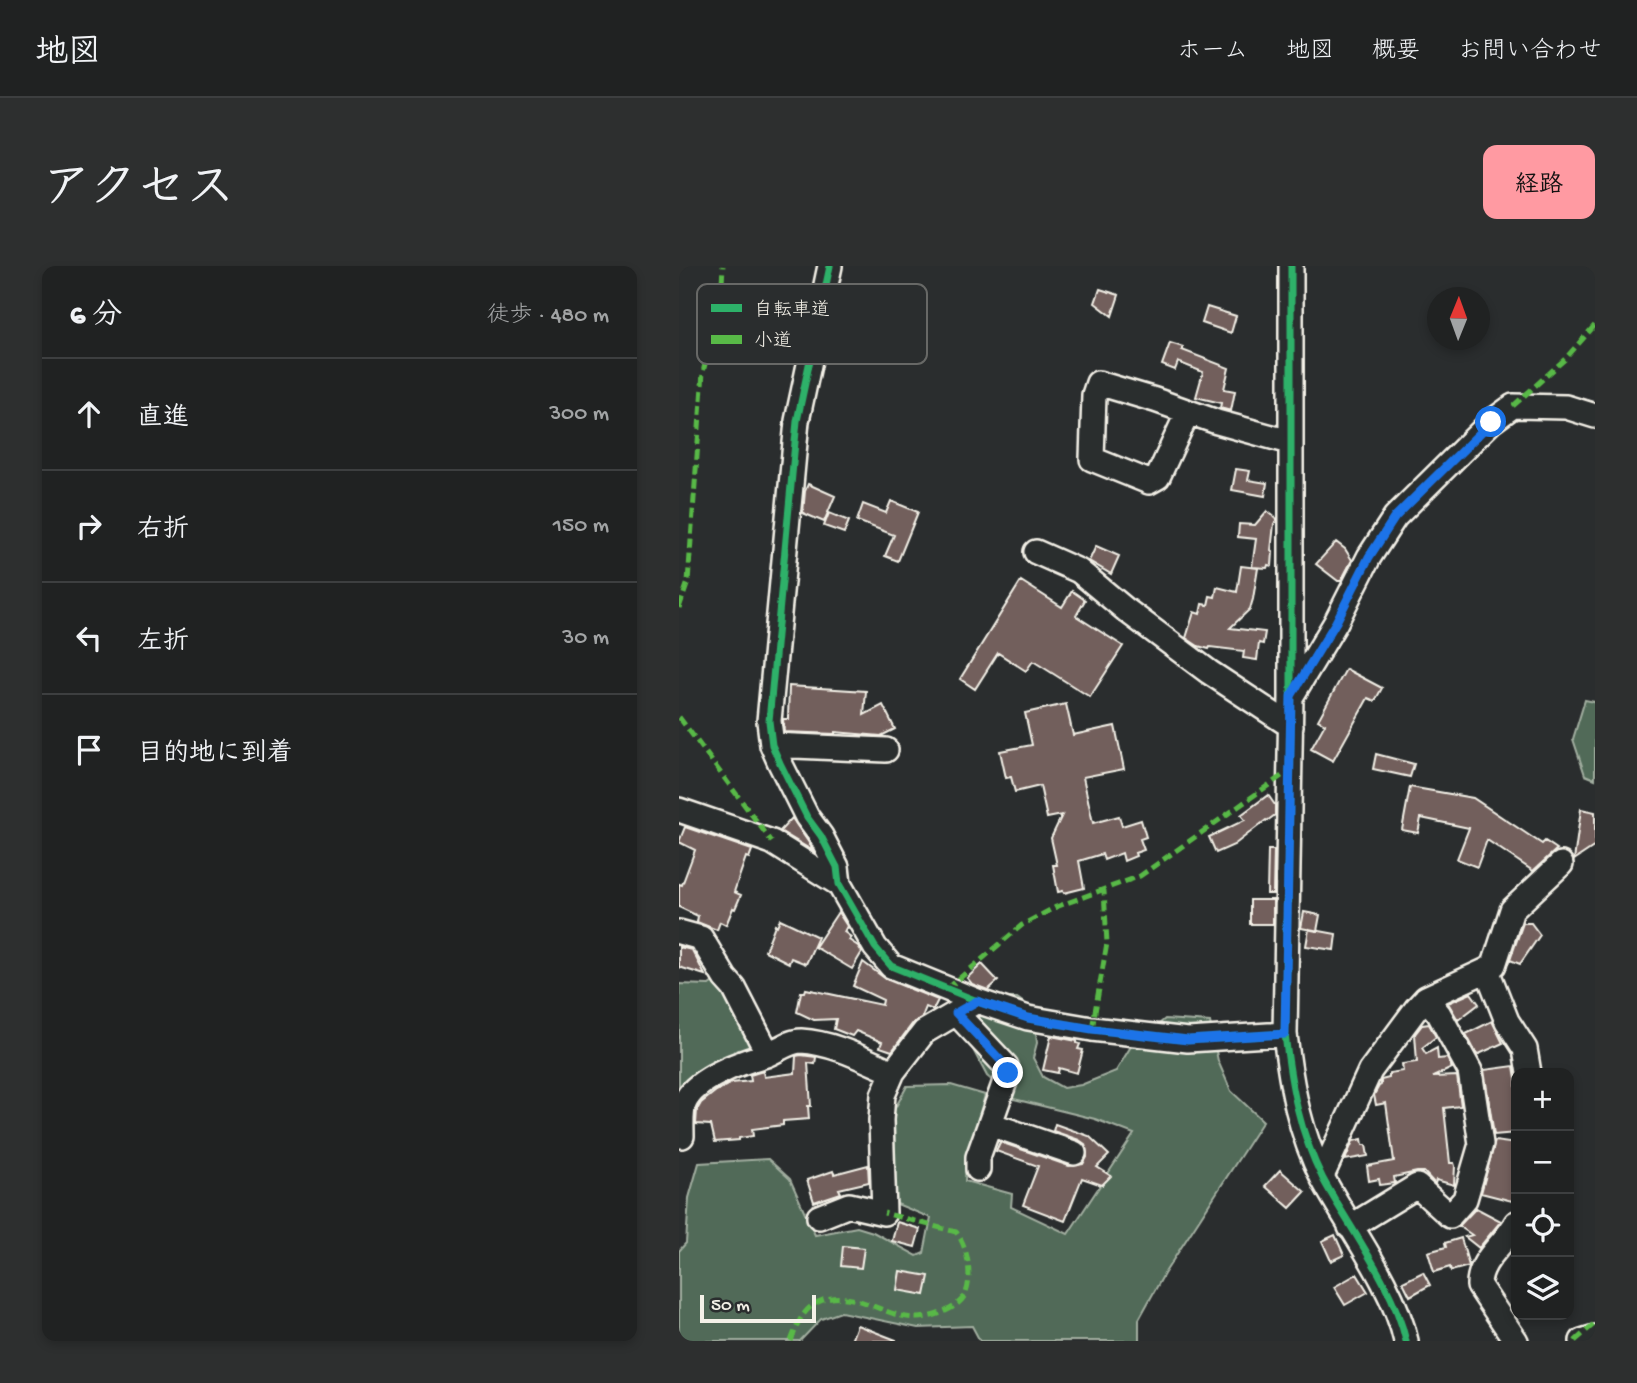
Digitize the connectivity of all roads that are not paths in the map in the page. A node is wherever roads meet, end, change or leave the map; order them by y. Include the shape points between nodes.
1 (830, 266) edge
2 (1291, 266) edge
3 (826, 284) edge
4 (809, 364) edge
5 (1188, 412) junction
6 (1595, 416) edge
7 (1290, 442) junction
8 (1036, 552) dead end
9 (1291, 696) junction
10 (1290, 726) junction
11 (772, 745) junction
12 (886, 750) dead end
13 (681, 815) edge
14 (1561, 864) dead end
15 (839, 884) junction
16 (679, 932) edge
17 (1487, 971) junction
18 (1426, 998) junction
19 (977, 1001) junction
20 (956, 1013) junction
21 (1285, 1034) junction
22 (768, 1054) junction
23 (1528, 1068) edge
24 (893, 1072) junction
25 (990, 1124) junction
26 (681, 1128) edge
27 (1074, 1153) dead end
28 (978, 1169) dead end
29 (1322, 1176) junction
30 (819, 1217) dead end
31 (1350, 1227) junction
32 (1511, 1229) edge
33 (1595, 1337) edge
34 (1406, 1341) edge
35 (1516, 1341) edge
36 (1582, 1341) edge

1 - 3 street
2 - 7 street
4 - 11 street via 793,458 769,721
5 - 5 street via 1098,383 1092,459 1149,482 1159,477
5 - 7 street
6 - 9 street via 1566,407 1513,406 1491,422 1395,517
7 - 9 street
8 - 10 street via 1079,571 1209,672
9 - 10 street
10 - 21 street
11 - 12 street
11 - 15 street via 837,867
13 - 15 street via 772,842
14 - 17 street via 1512,910 1494,965
15 - 19 street via 891,966
16 - 22 street via 701,938 734,988
17 - 18 street
17 - 23 street via 1507,1021 1525,1049
18 - 29 street via 1370,1071
18 - 31 street via 1470,1071 1481,1144 1465,1199 1450,1216 1417,1186
19 - 20 street
19 - 21 street via 1028,1018 1188,1040
20 - 24 street via 924,1032
20 - 25 street via 1006,1066 1008,1073
21 - 29 street via 1291,1088
22 - 24 street via 797,1041 832,1046
22 - 26 street via 745,1060 692,1092 684,1104
24 - 30 street via 883,1095 881,1119 884,1213 849,1205
25 - 27 street
25 - 28 street
29 - 31 street
31 - 34 street via 1387,1291
32 - 35 street via 1489,1257 1479,1286
33 - 36 street

